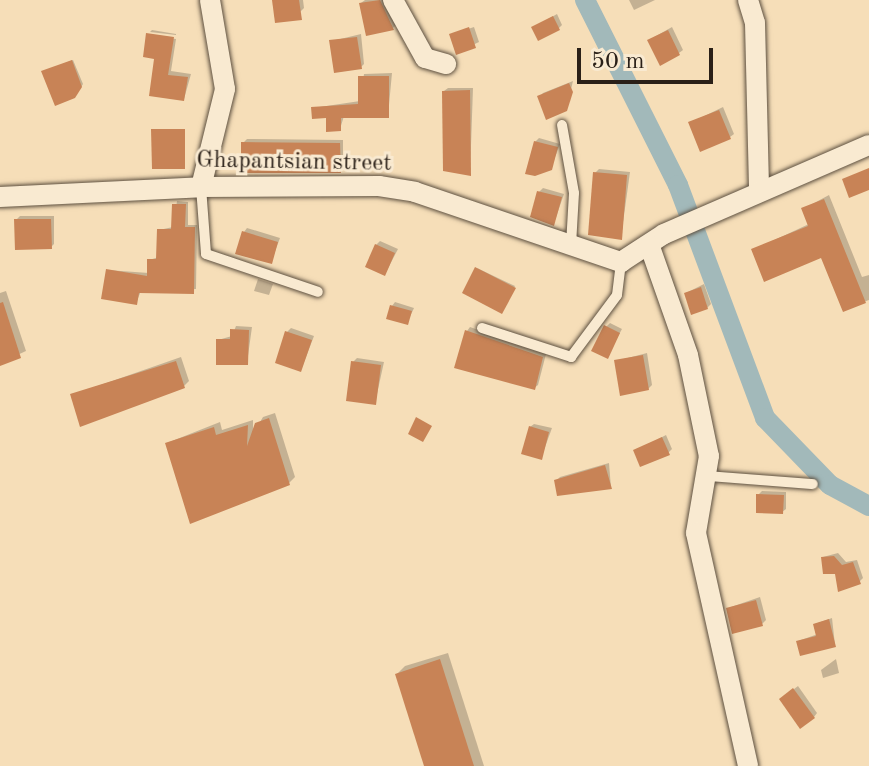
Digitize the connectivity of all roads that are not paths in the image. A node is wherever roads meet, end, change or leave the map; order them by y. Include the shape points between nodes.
1 (210, 0) edge
2 (393, 0) edge
3 (748, 0) edge
4 (446, 64) dead end
5 (562, 125) dead end
6 (869, 145) edge
7 (201, 187) junction
8 (759, 191) junction
9 (0, 197) edge
10 (657, 240) junction
11 (571, 245) junction
12 (621, 262) junction
13 (318, 292) dead end
14 (482, 328) dead end
15 (708, 476) junction
16 (813, 484) dead end
17 (748, 766) edge

1 - 7 street via 225,89
2 - 4 street via 425,58
3 - 8 street via 755,23
5 - 11 lane via 574,193
6 - 8 street
7 - 9 street, Ghapantsian street
7 - 11 street, Ghapantsian street via 379,186 415,192
7 - 13 lane via 206,254
8 - 10 street
10 - 12 street
10 - 15 street via 688,355 709,456
11 - 12 street, Ghapantsian street
12 - 14 lane via 617,295 571,357
15 - 16 lane
15 - 17 street via 696,533

